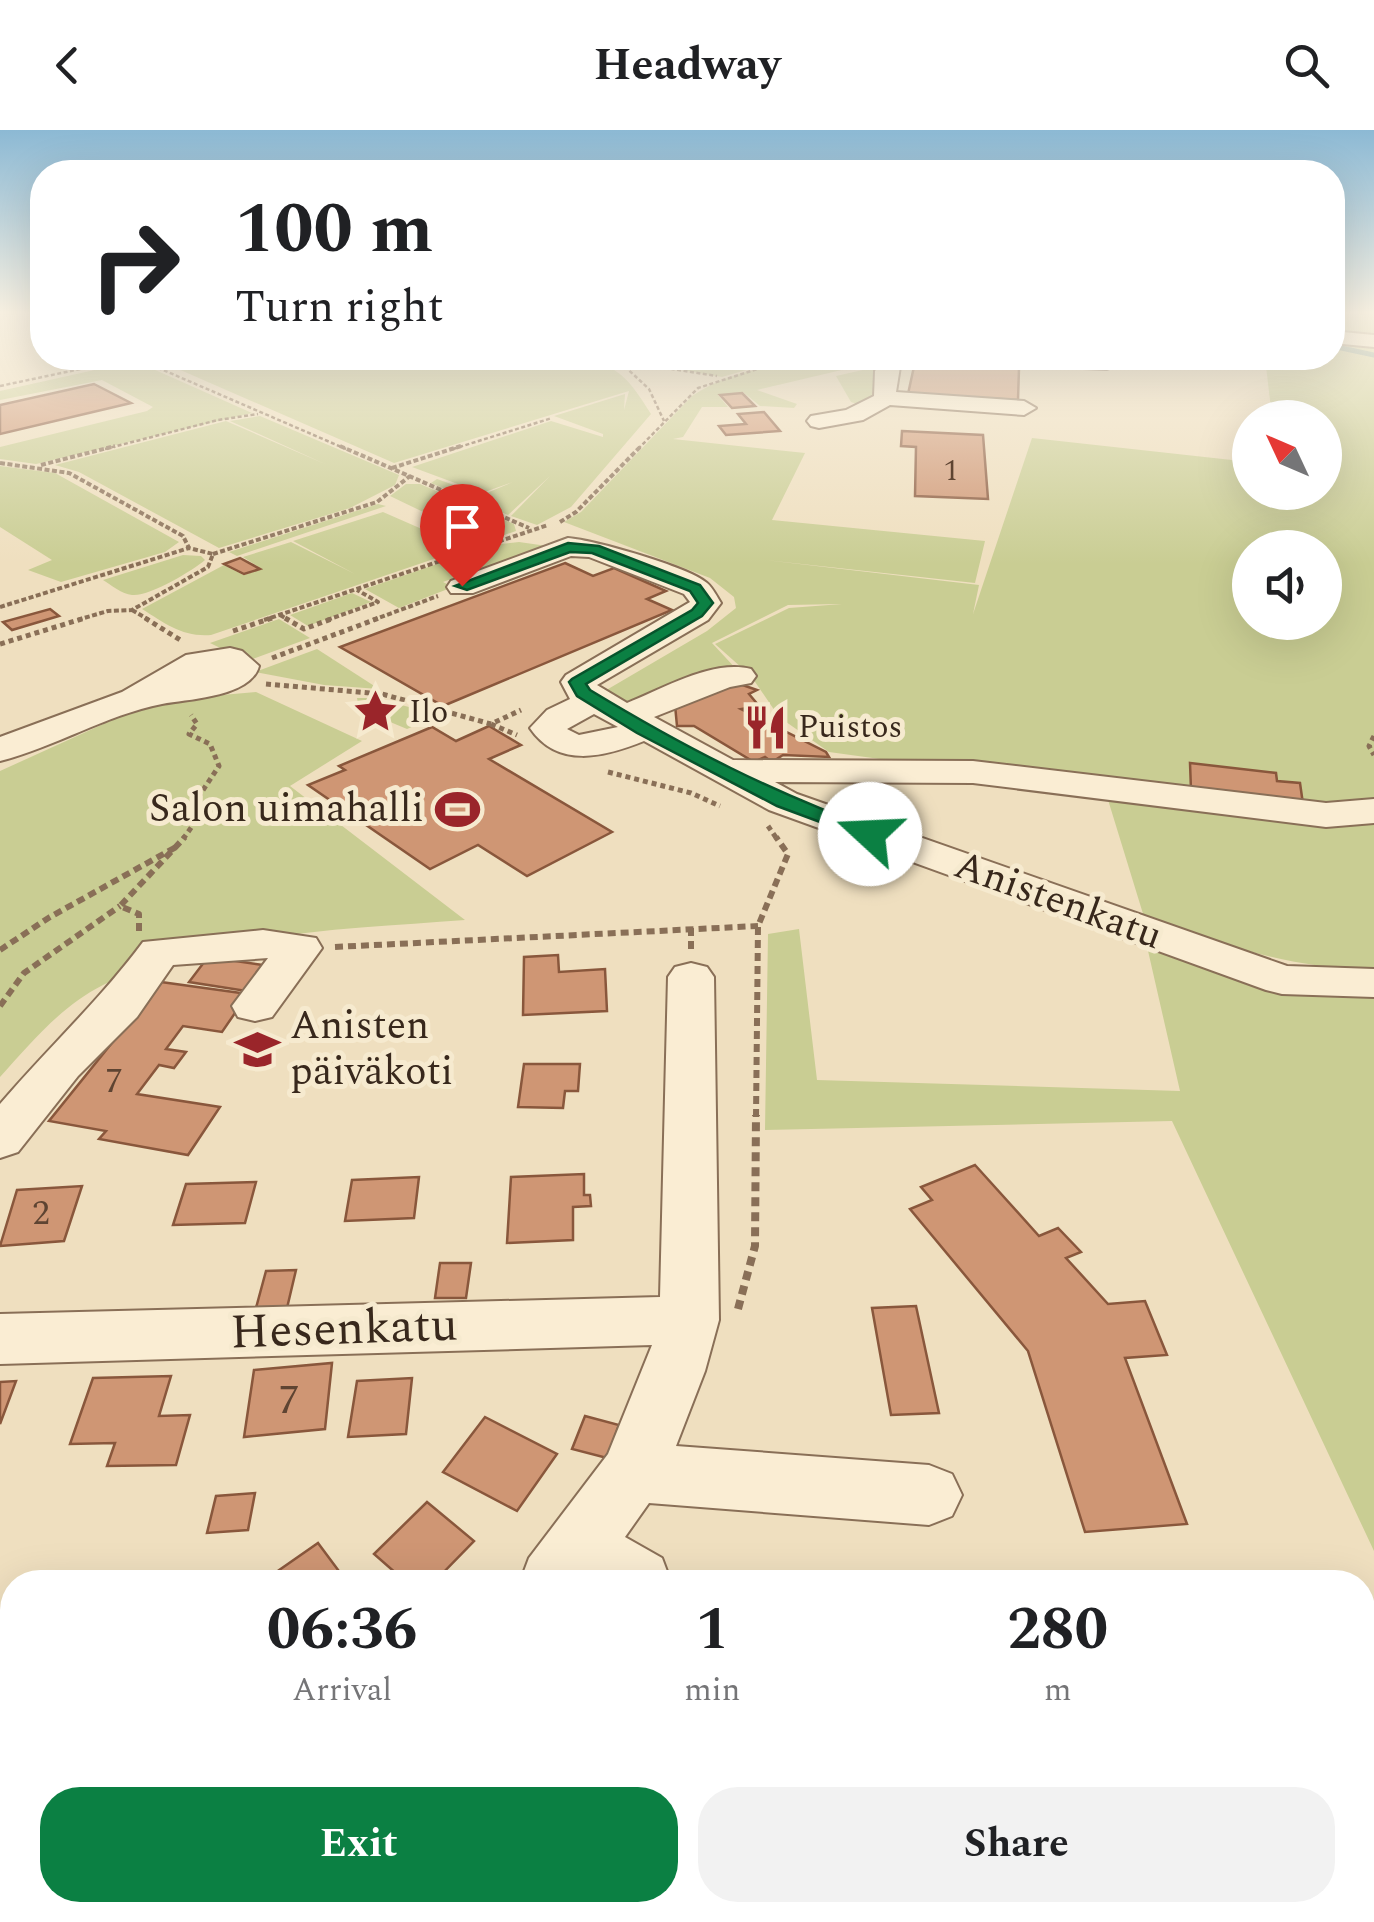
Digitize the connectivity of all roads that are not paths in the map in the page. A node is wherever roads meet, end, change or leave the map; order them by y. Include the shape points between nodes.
1 (885, 398) joint
2 (1024, 408) dead end
3 (819, 421) dead end
4 (462, 586) road end
5 (738, 676) dead end
6 (134, 699) dead end
7 (611, 710) junction
8 (0, 750) edge
9 (724, 771) junction
10 (1374, 811) edge
11 (691, 978) dead end
12 (1374, 983) edge
13 (254, 1006) dead end
14 (0, 1139) edge
15 (689, 1320) junction
16 (0, 1339) edge
17 (633, 1472) junction
18 (929, 1495) dead end
19 (567, 1565) edge

1 - 2 street
1 - 3 street via 855,416
4 - 7 street via 568,548 594,549 695,588 706,603 697,613 578,682
5 - 7 street
6 - 8 street
7 - 9 street, Anistenkatu
9 - 10 street via 973,772 1326,815
9 - 12 street, Anistenkatu via 783,802 1282,980
11 - 15 street
13 - 14 street via 300,948 263,944 160,952
15 - 16 street, Hesenkatu
15 - 17 street
17 - 18 street
17 - 19 street

